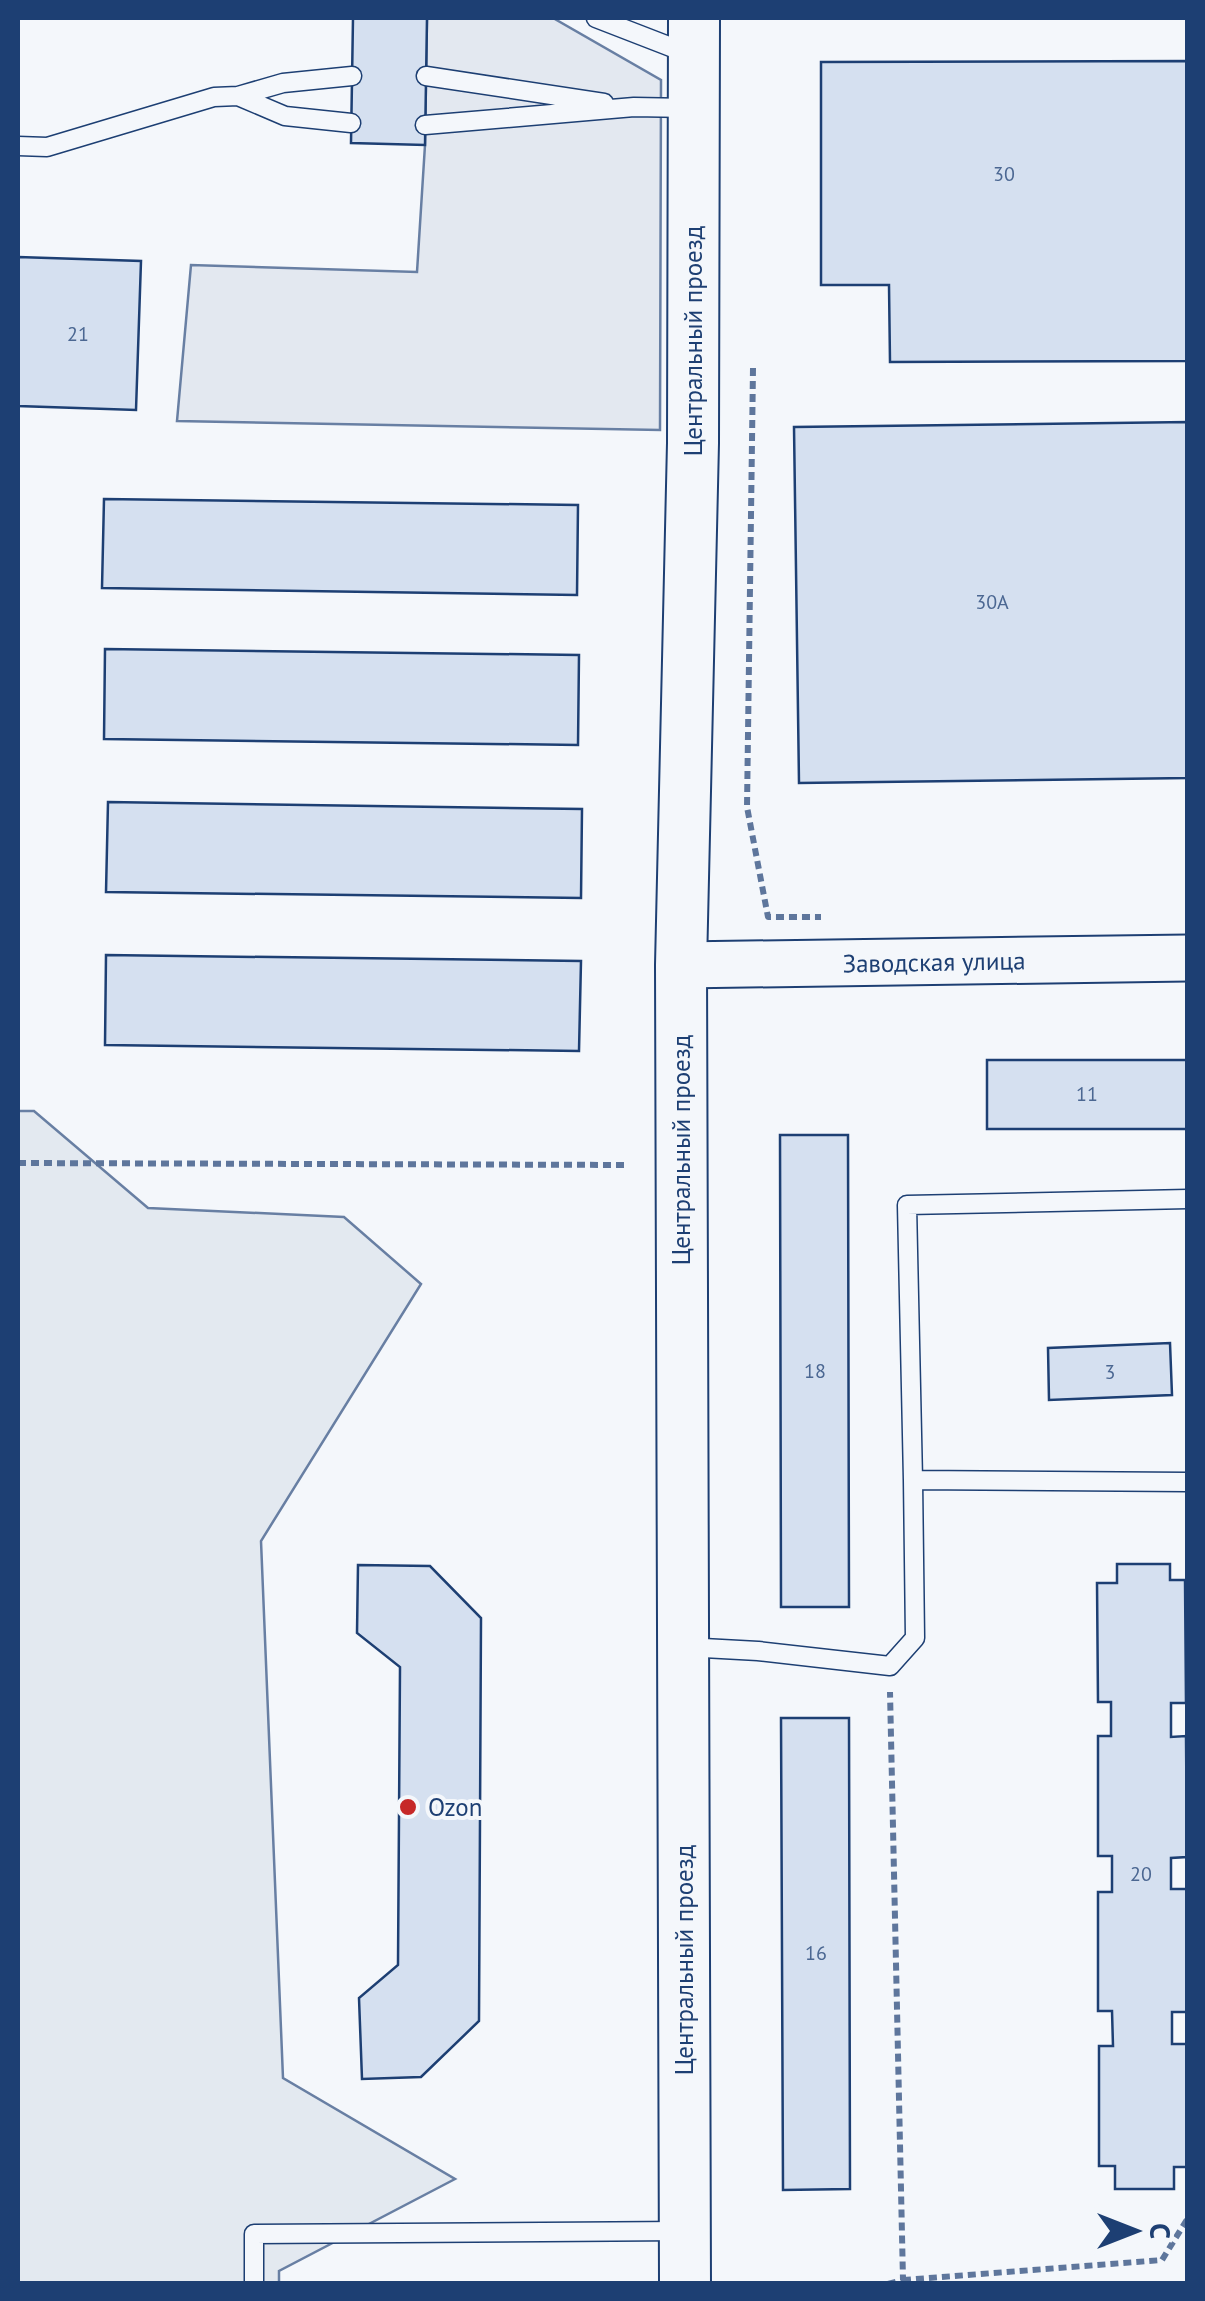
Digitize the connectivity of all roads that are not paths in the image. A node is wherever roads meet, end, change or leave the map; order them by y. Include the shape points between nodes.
1 (596, 18) edge
2 (694, 37) edge
3 (352, 76) dead end
4 (426, 76) dead end
5 (238, 96) junction
6 (634, 107) junction
7 (694, 108) junction
8 (352, 123) dead end
9 (425, 126) dead end
10 (18, 146) edge
11 (1188, 958) edge
12 (682, 965) junction
13 (1188, 1199) edge
14 (913, 1480) junction
15 (1188, 1482) edge
16 (684, 1647) junction
17 (684, 2231) junction
18 (254, 2284) edge
19 (685, 2284) edge

1 - 2 lane
2 - 7 main road, Центральный проезд
3 - 5 lane via 283,83
4 - 6 lane
5 - 8 lane via 285,116
5 - 10 lane via 214,96 47,147
6 - 7 lane
6 - 9 lane
7 - 12 main road, Центральный проезд
11 - 12 street, Заводская улица
12 - 16 main road, Центральный проезд
13 - 14 lane via 907,1205
14 - 15 lane
14 - 16 lane via 915,1638 890,1666
16 - 17 main road, Центральный проезд
17 - 18 lane via 254,2234
17 - 19 main road, Центральный проезд

